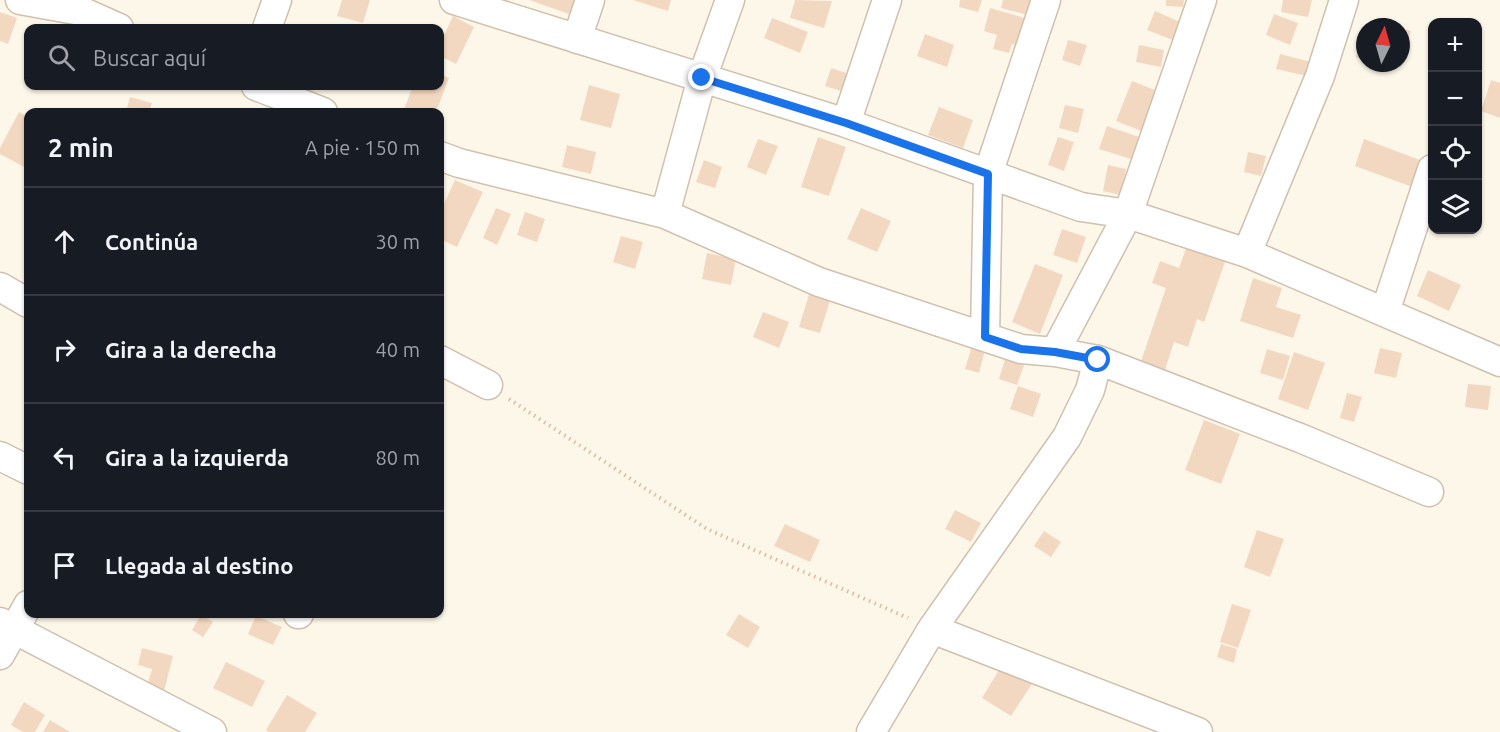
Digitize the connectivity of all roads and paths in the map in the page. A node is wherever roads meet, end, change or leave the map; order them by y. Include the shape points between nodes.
1 (20, 0) edge
2 (277, 0) edge
3 (454, 0) edge
4 (590, 0) edge
5 (730, 0) edge
6 (887, 0) edge
7 (1046, 0) edge
8 (1202, 0) edge
9 (1344, 0) edge
10 (110, 24) edge
11 (268, 24) edge
12 (577, 39) junction
13 (702, 78) junction
14 (266, 90) edge
15 (314, 108) edge
16 (846, 123) junction
17 (444, 157) edge
18 (988, 174) junction
19 (1429, 180) edge
20 (665, 214) junction
21 (1128, 214) junction
22 (1247, 253) junction
23 (0, 287) edge
24 (24, 301) edge
25 (1385, 312) junction
26 (985, 337) junction
27 (1055, 352) junction
28 (1098, 360) junction
29 (444, 362) edge
30 (1500, 362) edge
31 (488, 385) joint
32 (0, 456) edge
33 (24, 468) edge
34 (1429, 492) dead end
35 (24, 609) edge
36 (8, 626) edge
37 (932, 629) junction
38 (0, 655) edge
39 (212, 732) edge
40 (871, 732) edge
41 (1198, 732) edge

1 - 10 street via 81,11
2 - 11 street
3 - 12 street
4 - 12 street
5 - 13 street
6 - 16 street
7 - 18 street
8 - 21 street
9 - 22 street via 1320,75
12 - 13 street
13 - 16 street
13 - 20 street
14 - 15 street
16 - 18 street
17 - 20 street
18 - 21 street via 1081,207
18 - 26 street
19 - 25 street
20 - 26 street via 819,282
21 - 22 street
21 - 27 street
22 - 25 street
23 - 24 street
25 - 30 street
26 - 27 street via 1021,349
27 - 28 street
28 - 34 street
28 - 37 street via 1090,390 1067,436
29 - 31 street
31 - 37 path via 707,530
32 - 33 street
35 - 36 street
36 - 38 street
36 - 39 street
37 - 40 street
37 - 41 street

